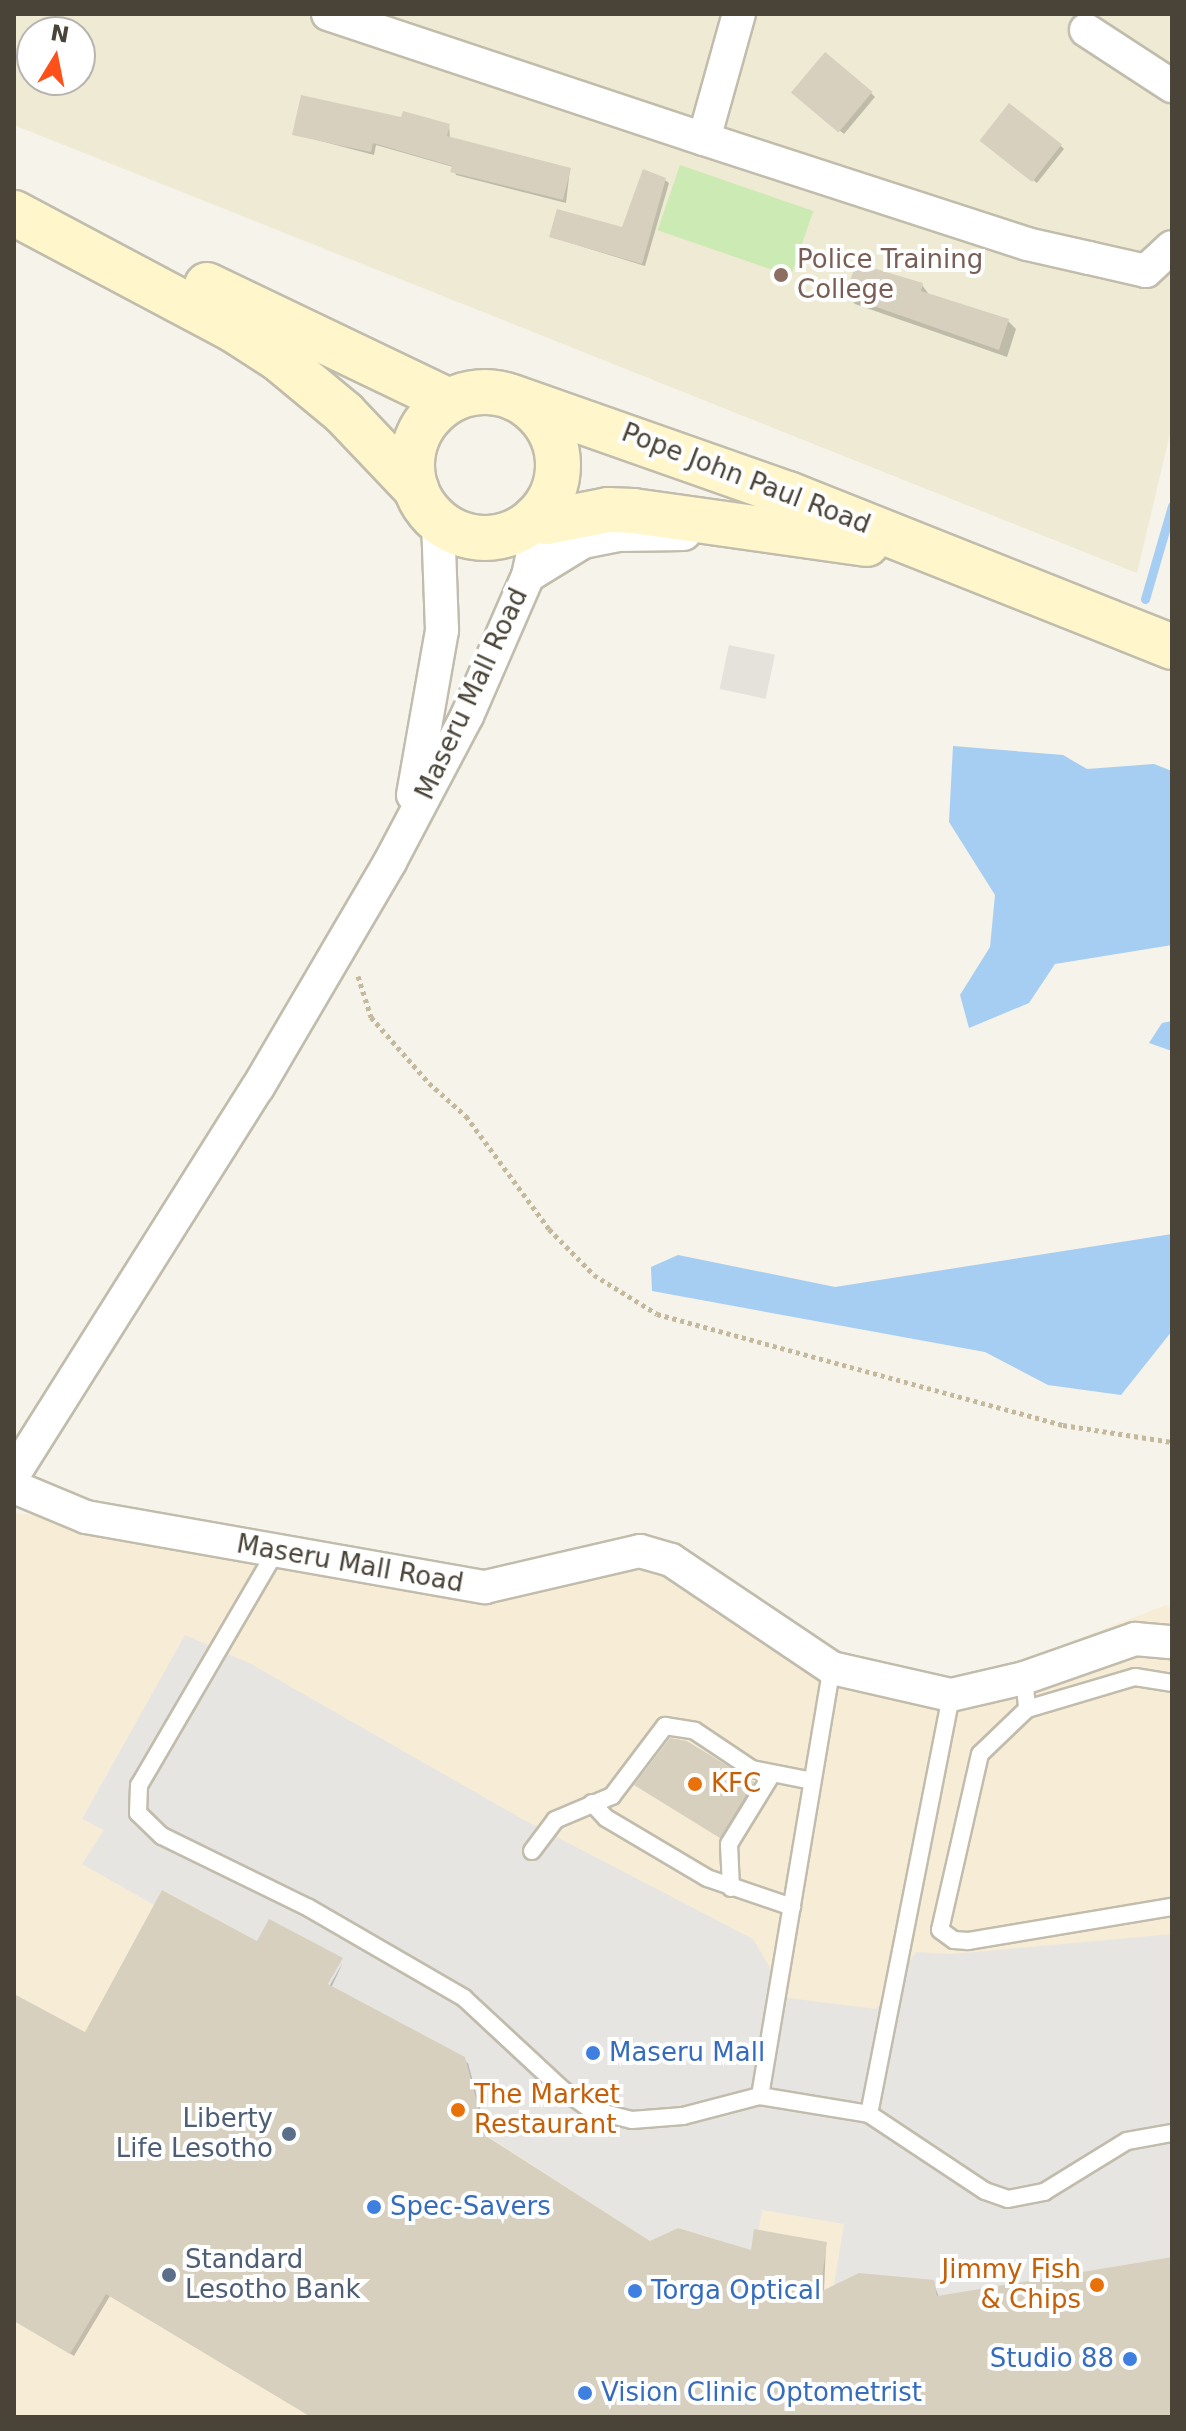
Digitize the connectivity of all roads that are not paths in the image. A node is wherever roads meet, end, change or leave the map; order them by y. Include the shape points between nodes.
1 (328, 14) edge
2 (739, 14) edge
3 (1086, 30) dead end
4 (1172, 86) edge
5 (704, 139) junction
6 (14, 192) edge
7 (14, 213) edge
8 (1172, 247) edge
9 (512, 397) junction
10 (449, 401) junction
11 (427, 505) junction
12 (533, 520) junction
13 (729, 525) junction
14 (979, 567) junction
15 (528, 576) junction
16 (1172, 647) edge
17 (390, 862) junction
18 (14, 1474) edge
19 (14, 1487) edge
20 (276, 1551) junction
21 (1172, 1642) edge
22 (832, 1668) junction
23 (1172, 1683) edge
24 (1026, 1693) junction
25 (951, 1695) junction
26 (772, 1774) junction
27 (812, 1781) junction
28 (592, 1803) junction
29 (532, 1851) dead end
30 (731, 1888) junction
31 (792, 1907) junction
32 (1172, 1907) edge
33 (760, 2096) junction
34 (869, 2114) junction
35 (1172, 2133) edge

1 - 5 street
2 - 5 street
3 - 4 street
5 - 8 street via 1027,244 1146,271
6 - 10 main road
7 - 11 main road via 279,359 344,413
9 - 10 main road via 487,392
9 - 12 main road via 546,424 557,451 557,481
9 - 14 main road, Pope John Paul Road via 621,432
10 - 11 main road via 419,432 412,461
11 - 12 main road via 460,534 485,538 510,534
11 - 17 street, Maseru Mall Road via 442,630 415,786
12 - 13 main road, Pope John Paul Road via 608,510
12 - 15 street, Maseru Mall Road via 536,539
13 - 14 main road, Pope John Paul Road via 847,540
13 - 15 street via 711,534 618,535 583,542
14 - 16 main road, Pope John Paul Road
15 - 17 street, Maseru Mall Road via 467,716
17 - 18 street, Maseru Mall Road via 347,941
19 - 20 street, Maseru Mall Road via 86,1517
20 - 22 street, Maseru Mall Road via 485,1587 640,1551 671,1560
20 - 33 lane via 139,1785 142,1821 162,1836 309,1908 464,1998 563,2090 592,2110 632,2120 670,2117
21 - 24 street, Maseru Mall Road via 1135,1639
22 - 25 street, Maseru Mall Road
22 - 27 lane
23 - 24 lane via 1135,1677
24 - 25 street, Maseru Mall Road
24 - 32 lane via 980,1754 940,1930 954,1940 968,1941
25 - 34 lane
26 - 27 lane
26 - 28 lane via 752,1769 695,1731 665,1726 612,1796
26 - 30 lane via 729,1844
27 - 31 lane
28 - 29 lane via 555,1820
28 - 30 lane via 606,1818
30 - 31 lane
31 - 33 lane
33 - 34 lane
34 - 35 lane via 985,2191 1008,2199 1044,2192 1127,2141

